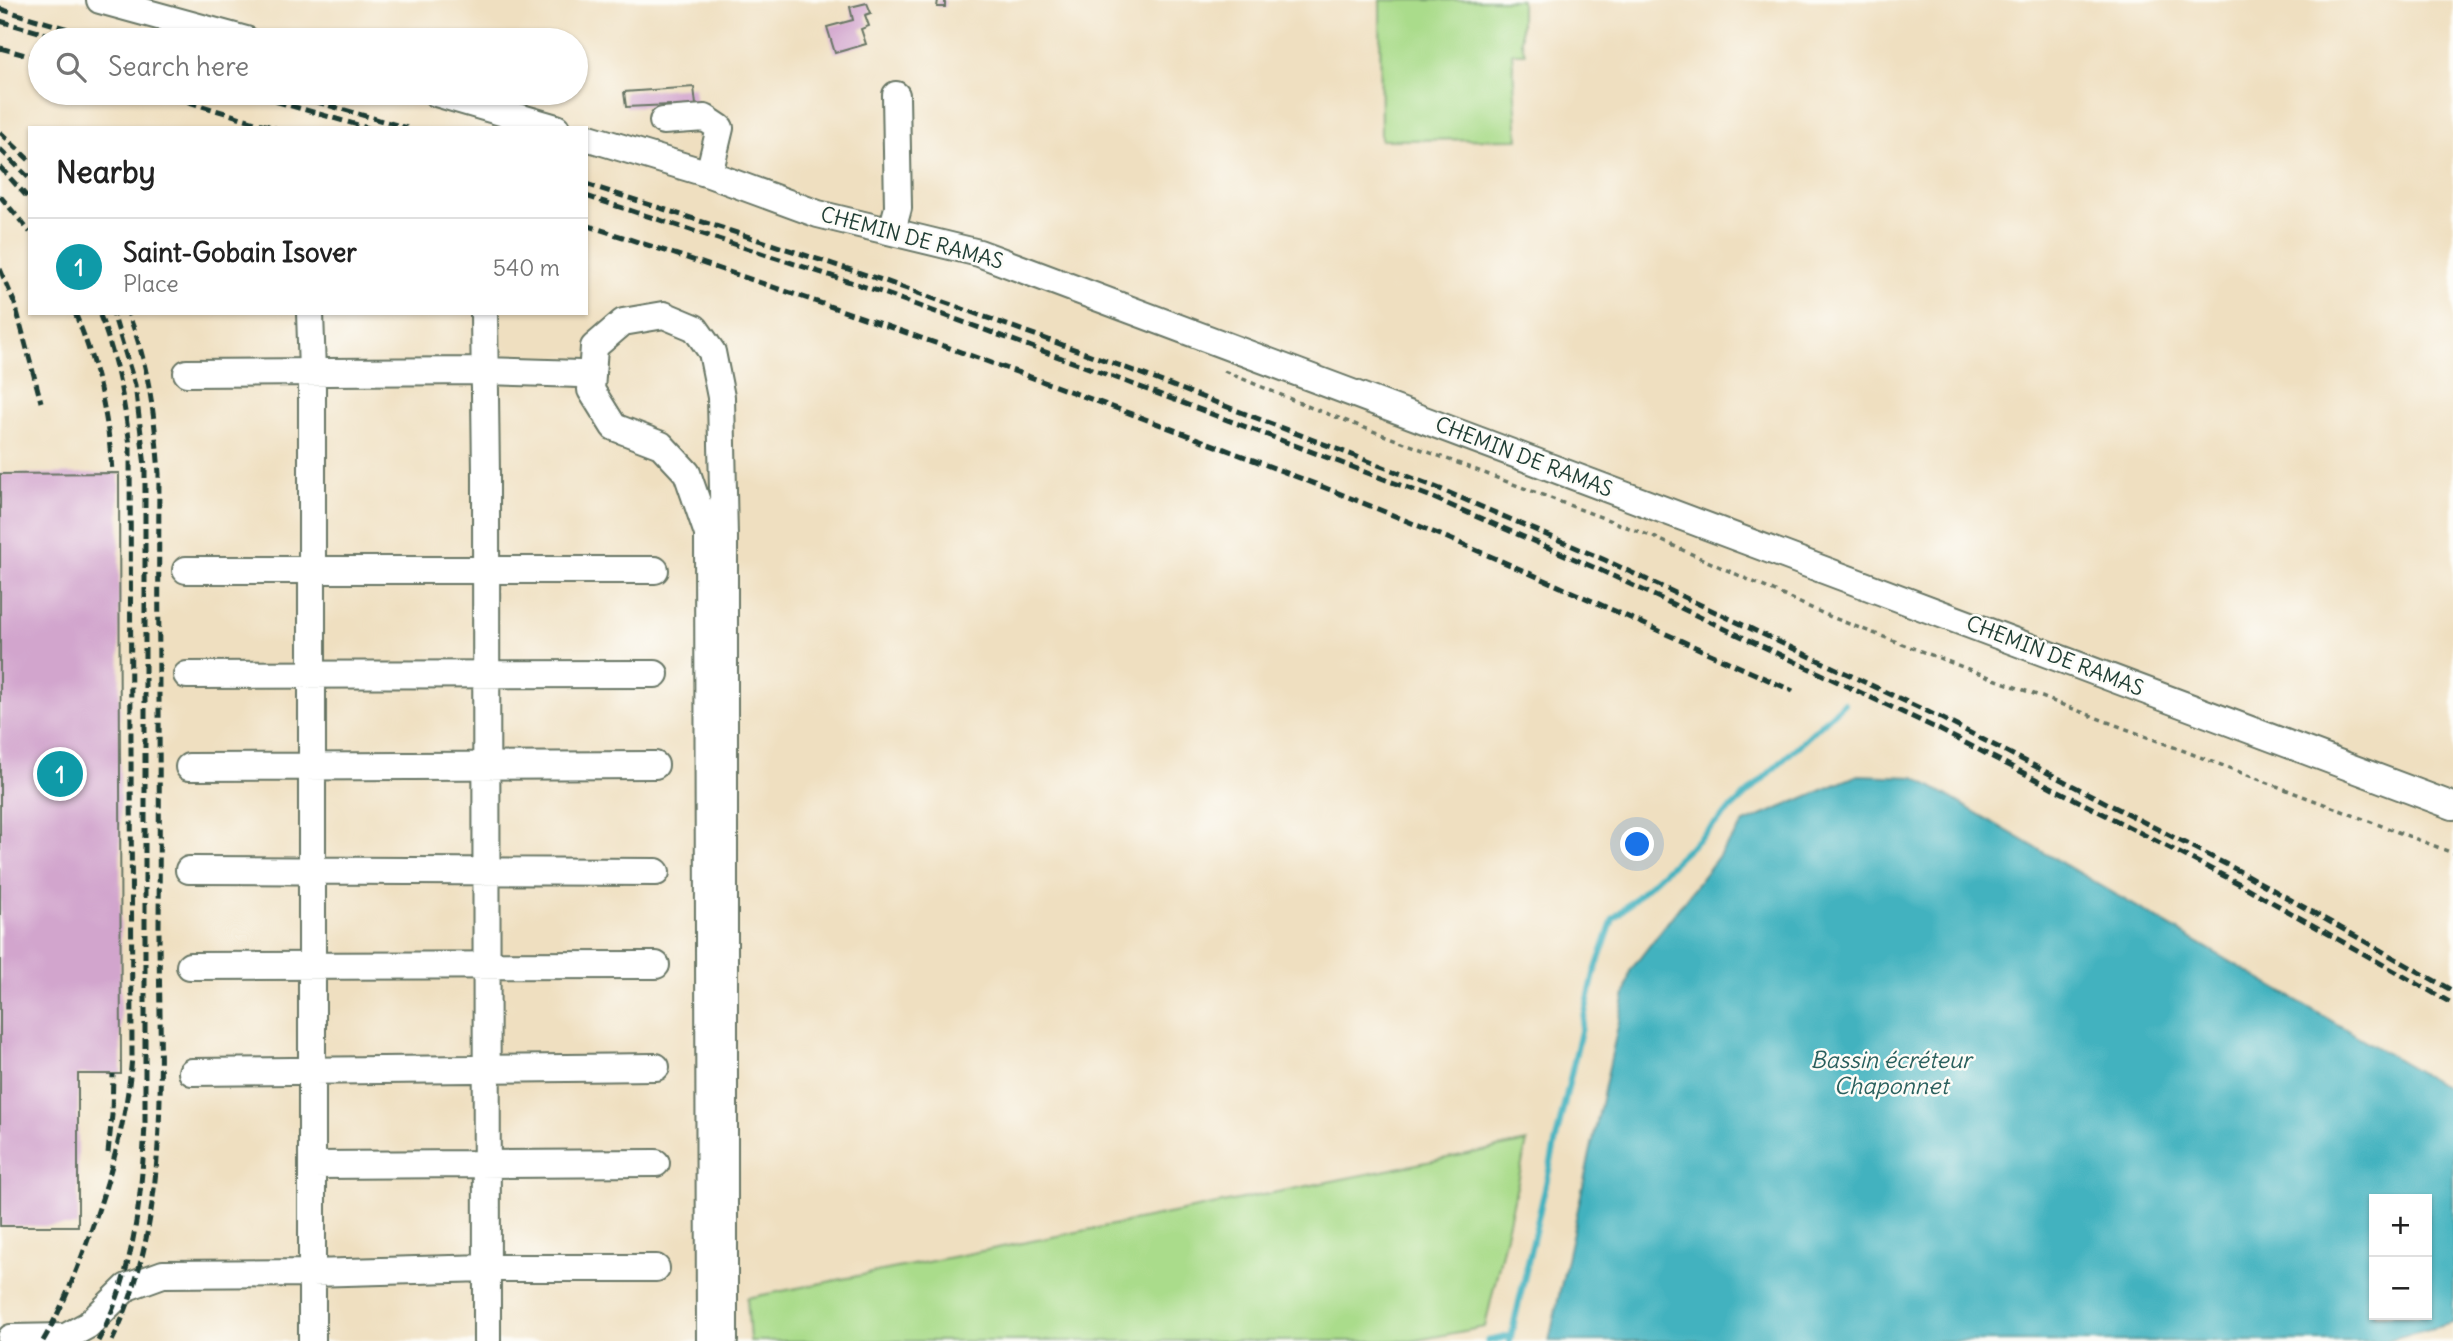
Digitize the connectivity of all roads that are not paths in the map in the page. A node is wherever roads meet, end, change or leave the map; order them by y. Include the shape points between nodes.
1 (100, 0) edge
2 (202, 28) edge
3 (896, 95) dead end
4 (477, 105) edge
5 (663, 121) dead end
6 (549, 126) edge
7 (588, 138) edge
8 (709, 174) junction
9 (888, 231) junction
10 (310, 315) edge
11 (484, 315) edge
12 (312, 372) junction
13 (485, 372) junction
14 (187, 373) dead end
15 (580, 374) dead end
16 (186, 570) dead end
17 (312, 570) junction
18 (486, 570) junction
19 (655, 570) dead end
20 (312, 674) junction
21 (655, 674) dead end
22 (187, 675) dead end
23 (486, 675) junction
24 (655, 765) dead end
25 (189, 767) dead end
26 (312, 768) junction
27 (486, 768) junction
28 (2453, 806) edge
29 (189, 870) dead end
30 (312, 871) junction
31 (656, 872) dead end
32 (486, 873) junction
33 (656, 965) dead end
34 (190, 966) dead end
35 (312, 966) junction
36 (486, 966) junction
37 (656, 1067) dead end
38 (486, 1069) junction
39 (312, 1070) junction
40 (192, 1072) dead end
41 (656, 1163) dead end
42 (486, 1164) junction
43 (312, 1165) junction
44 (486, 1268) junction
45 (656, 1268) dead end
46 (312, 1273) junction
47 (11, 1338) dead end
48 (312, 1341) edge
49 (487, 1341) edge
50 (710, 1341) edge
51 (724, 1341) edge

1 - 2 street
3 - 9 street via 898,208
4 - 6 street
5 - 8 street via 705,118 720,128
7 - 8 street, CHEMIN DE RAMAS
8 - 9 street, CHEMIN DE RAMAS via 818,214
9 - 28 street, CHEMIN DE RAMAS via 979,253
10 - 12 street
11 - 13 street
12 - 13 street
12 - 14 street
12 - 17 street
13 - 15 street
13 - 18 street
16 - 17 street
17 - 18 street
17 - 20 street
18 - 19 street
18 - 23 street
20 - 22 street
20 - 23 street
20 - 26 street
21 - 23 street
23 - 27 street
24 - 27 street
25 - 26 street
26 - 27 street
26 - 30 street
27 - 32 street
29 - 30 street
30 - 32 street
30 - 35 street
31 - 32 street
32 - 36 street
33 - 36 street
34 - 35 street
35 - 36 street
35 - 39 street
36 - 38 street
37 - 38 street
38 - 39 street
38 - 42 street
39 - 40 street
39 - 43 street
41 - 42 street
42 - 43 street
42 - 44 street
43 - 46 street
44 - 45 street
44 - 46 street
44 - 49 street
46 - 47 street via 163,1273 127,1287 88,1325 66,1337
46 - 48 street
50 - 51 street via 708,534 687,473 661,445 614,426 591,390 594,347 623,322 664,315 695,328 712,352 721,397

